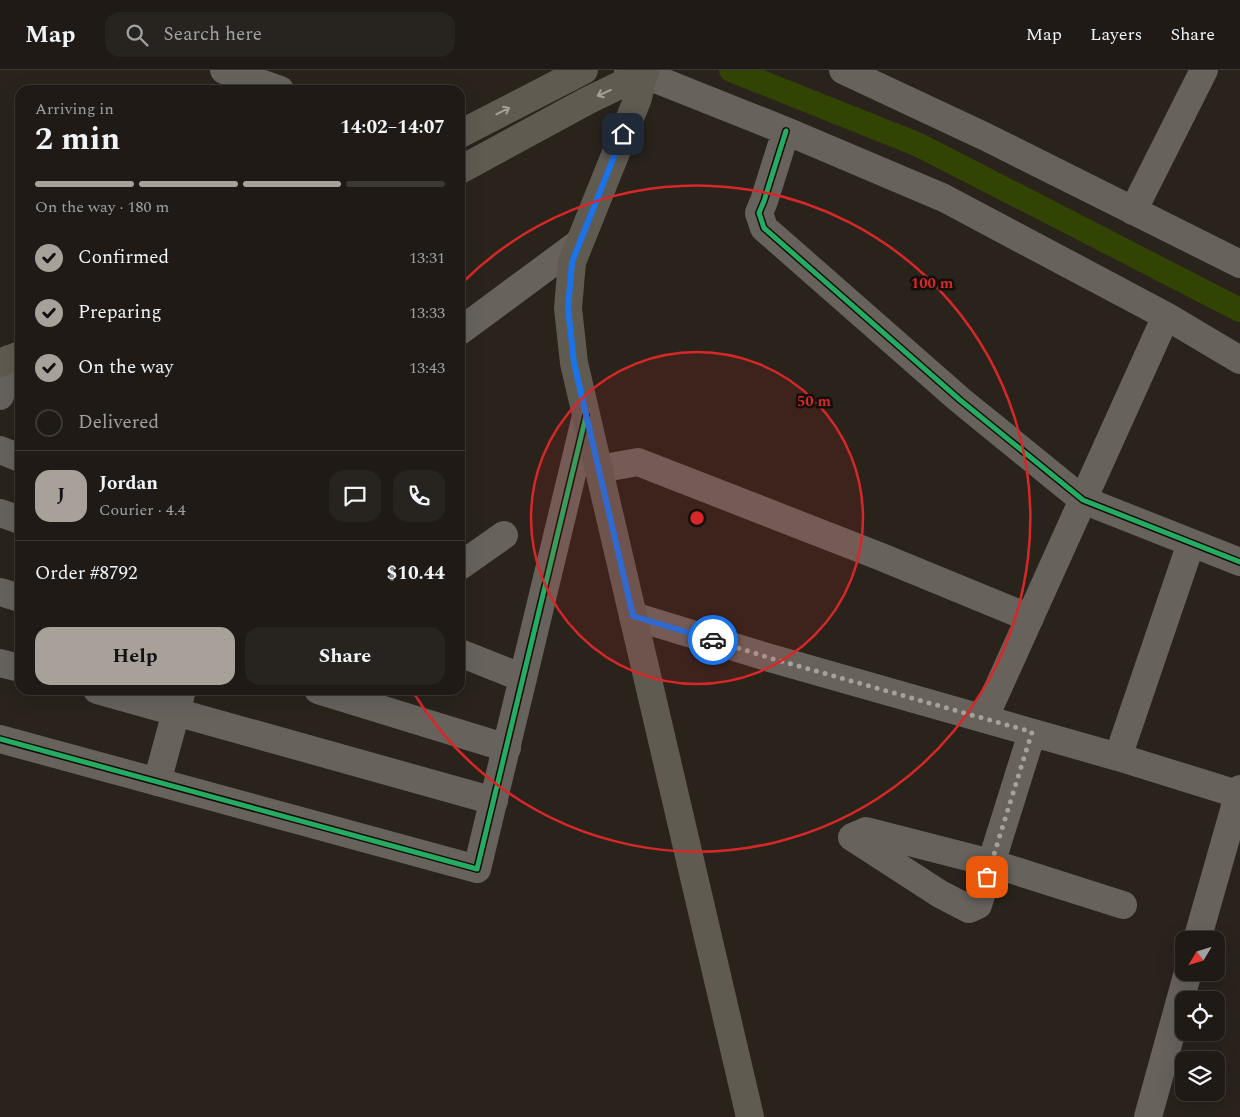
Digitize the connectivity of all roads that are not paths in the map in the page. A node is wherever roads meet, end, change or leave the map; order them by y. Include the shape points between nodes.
1 (224, 70) edge
2 (584, 70) edge
3 (843, 70) edge
4 (1204, 70) edge
5 (639, 71) edge
6 (266, 85) edge
7 (465, 131) edge
8 (786, 131) junction
9 (465, 167) edge
10 (1133, 211) junction
11 (579, 243) junction
12 (1240, 264) edge
13 (1166, 316) junction
14 (465, 327) edge
15 (10, 359) edge
16 (1240, 360) edge
17 (0, 396) edge
18 (586, 416) junction
19 (0, 450) edge
20 (15, 456) edge
21 (599, 469) junction
22 (1083, 500) junction
23 (0, 513) edge
24 (15, 518) edge
25 (504, 535) dead end
26 (1192, 543) junction
27 (465, 562) edge
28 (1240, 562) edge
29 (0, 592) edge
30 (15, 596) edge
31 (633, 616) junction
32 (1030, 618) junction
33 (465, 655) edge
34 (0, 663) edge
35 (15, 667) edge
36 (523, 678) junction
37 (134, 695) edge
38 (334, 695) edge
39 (179, 701) edge
40 (984, 719) junction
41 (1032, 732) junction
42 (0, 739) edge
43 (506, 748) junction
44 (1118, 757) junction
45 (157, 782) junction
46 (1239, 793) edge
47 (494, 801) junction
48 (1123, 905) dead end
49 (1200, 931) edge
50 (1186, 981) edge
51 (750, 1117) edge
52 (1148, 1117) edge

1 - 6 street
7 -> 2 main road
3 - 10 street
4 - 10 street
5 - 8 street
5 -> 9 main road
5 - 11 main road via 638,98
8 - 13 street via 944,198
8 - 22 street via 759,213 764,228 960,400
10 - 12 street
11 - 14 street
11 - 18 main road via 572,262 568,308 574,363
13 - 16 street
13 - 22 street
15 - 17 street
18 - 21 main road
18 - 36 street
19 - 20 street
21 - 31 main road
21 - 32 street via 638,462
22 - 26 street
22 - 32 street
23 - 24 street
25 - 27 street
26 - 28 street
26 - 44 street
29 - 30 street
31 - 40 street
31 - 51 main road
32 - 40 street
33 - 36 street
34 - 35 street
36 - 43 street
37 - 39 street
38 - 43 street
39 - 45 street
39 - 47 street
40 - 41 street
41 - 44 street
41 - 48 street via 991,863
42 - 45 street
43 - 47 street
44 - 46 street
45 - 47 street via 478,869
46 - 49 street
50 - 52 street

